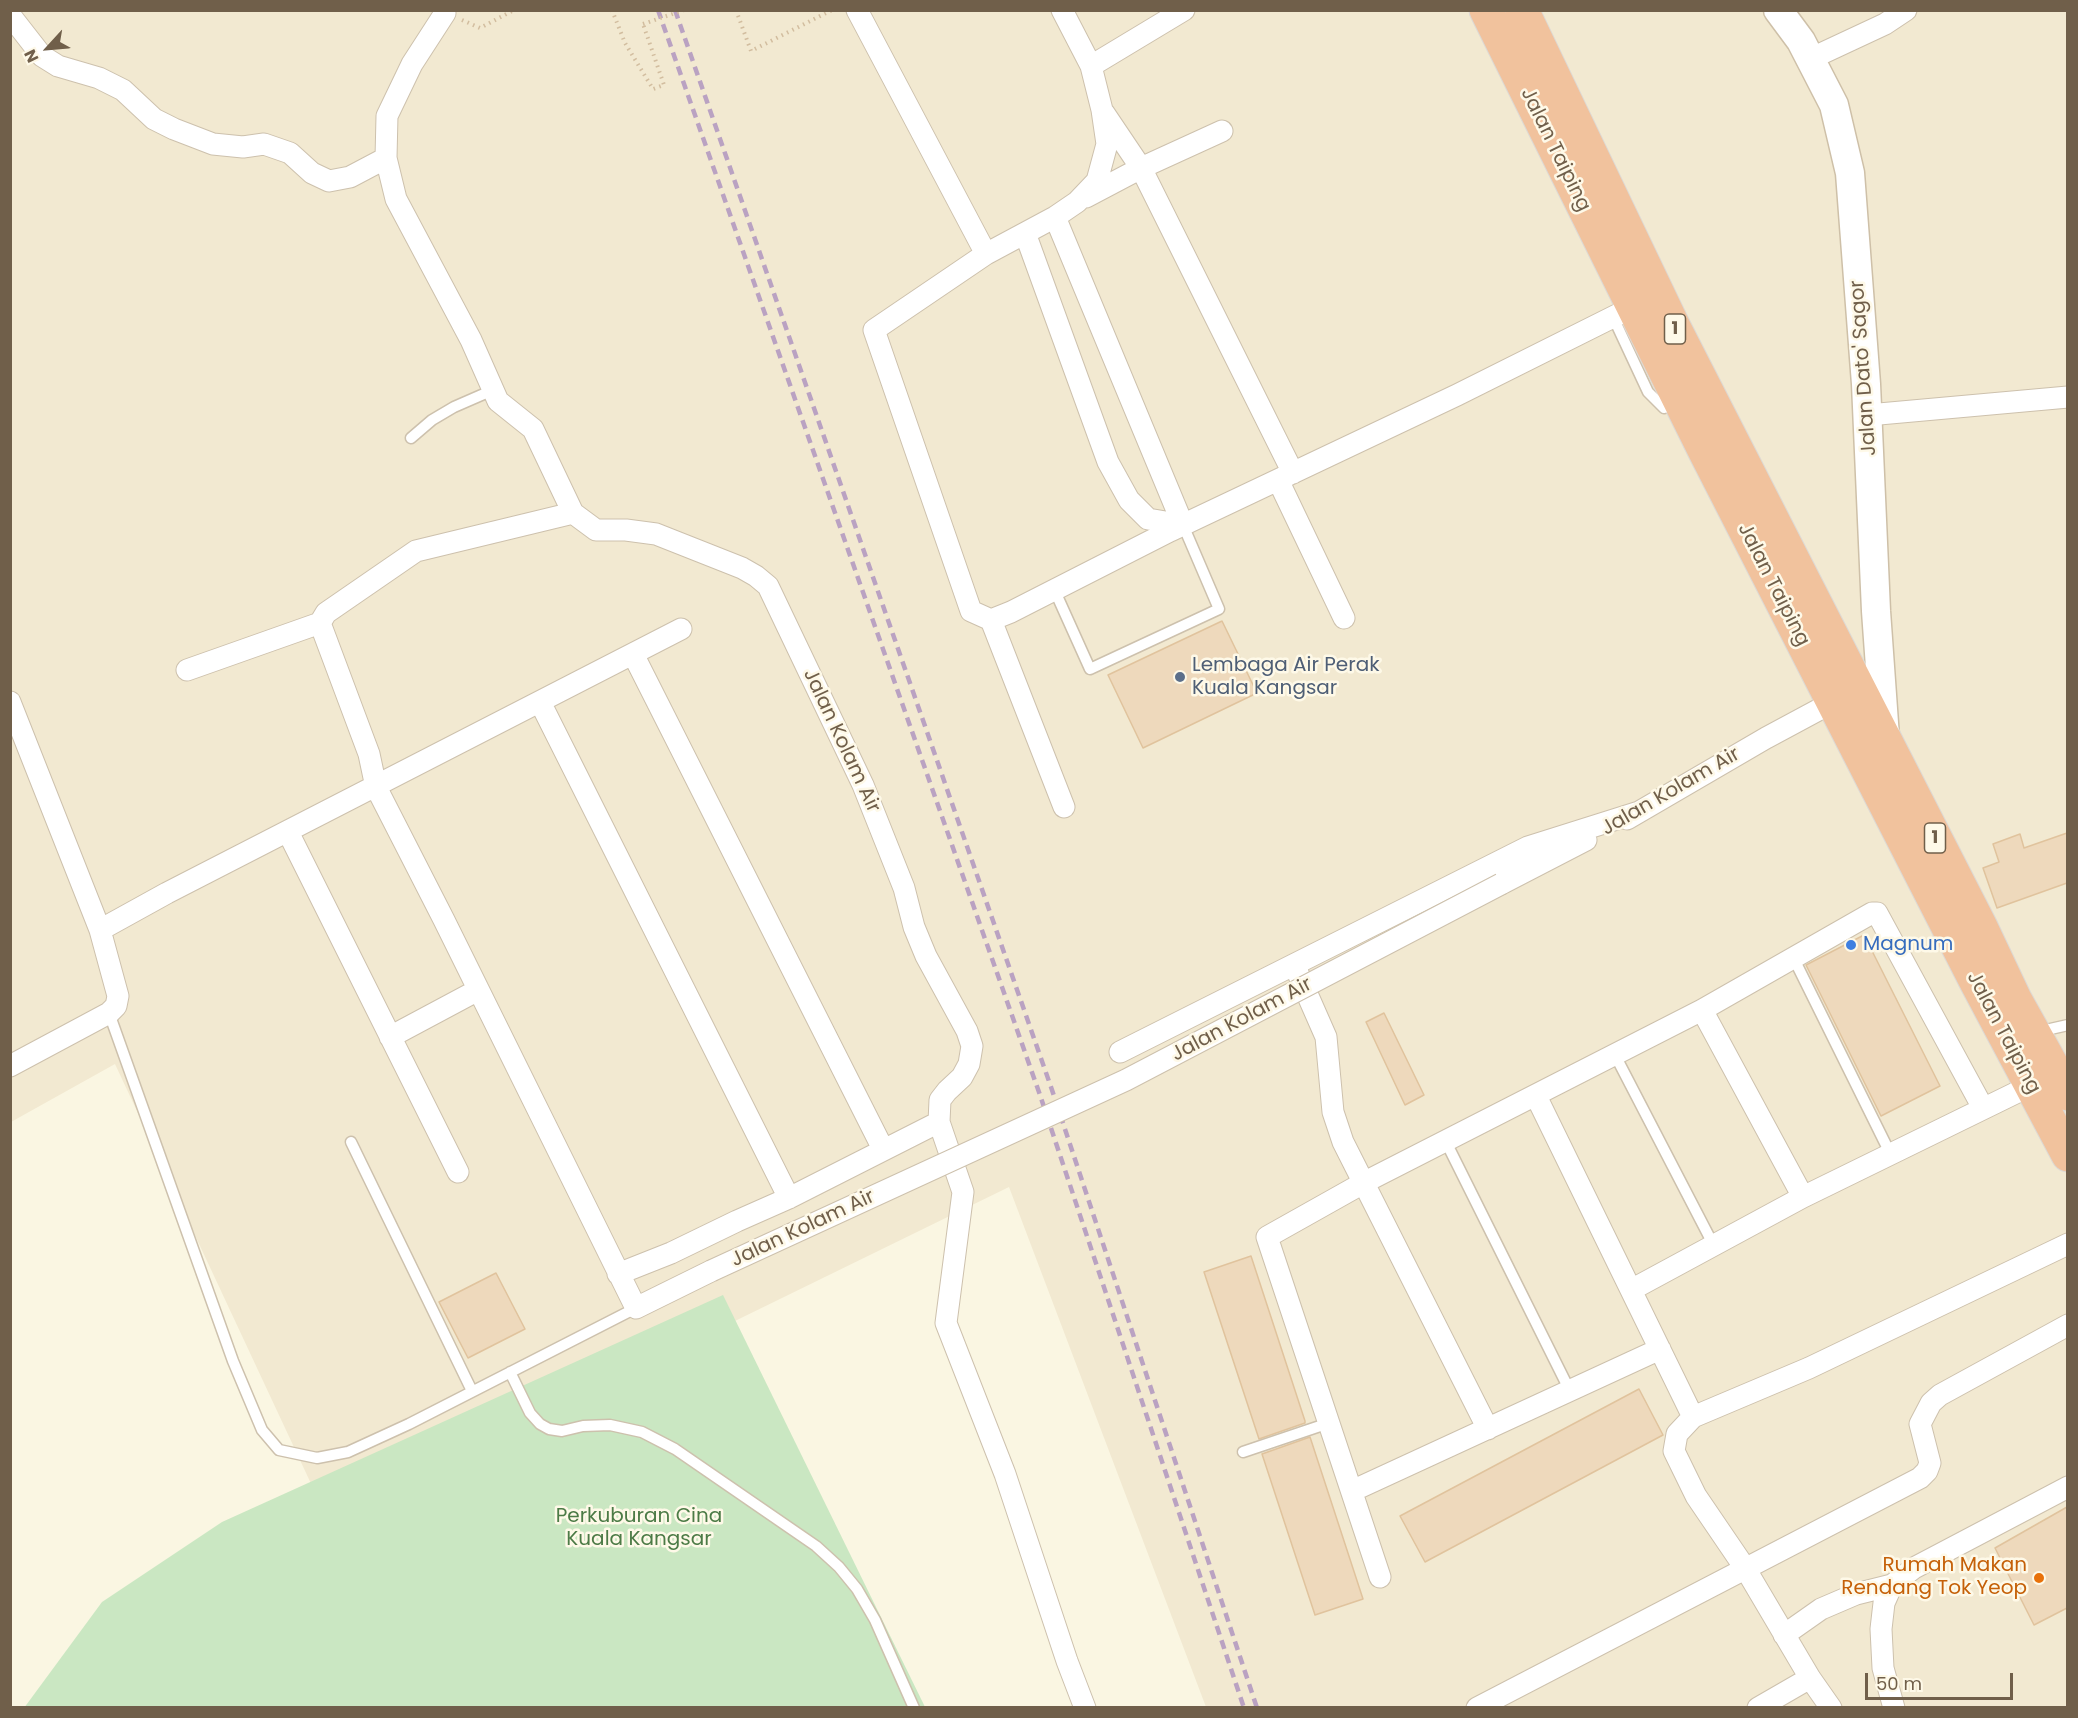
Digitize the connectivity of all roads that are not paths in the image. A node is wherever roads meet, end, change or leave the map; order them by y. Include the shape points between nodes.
1 (857, 10) edge
2 (1062, 10) edge
3 (1184, 10) edge
4 (1486, 10) edge
5 (1522, 10) edge
6 (1778, 10) edge
7 (1906, 10) edge
8 (444, 12) edge
9 (10, 15) edge
10 (1810, 59) junction
11 (1090, 66) junction
12 (1102, 110) junction
13 (1222, 131) dead end
14 (386, 159) junction
15 (1141, 168) junction
16 (1077, 202) junction
17 (1055, 217) junction
18 (1024, 233) junction
19 (1633, 241) junction
20 (986, 254) junction
21 (1623, 312) junction
22 (493, 390) junction
23 (2067, 398) edge
24 (1868, 415) junction
25 (411, 438) dead end
26 (1285, 476) junction
27 (573, 513) junction
28 (1182, 525) junction
29 (1054, 589) junction
30 (1344, 618) dead end
31 (991, 620) junction
32 (320, 622) junction
33 (681, 629) dead end
34 (1835, 644) junction
35 (633, 654) junction
36 (187, 670) dead end
37 (10, 702) edge
38 (540, 702) junction
39 (1833, 702) junction
40 (1885, 742) junction
41 (376, 788) junction
42 (1064, 807) dead end
43 (1639, 812) junction
44 (288, 832) junction
45 (100, 930) junction
46 (1792, 956) junction
47 (1294, 964) junction
48 (478, 990) junction
49 (1702, 1010) junction
50 (109, 1013) junction
51 (2067, 1025) edge
52 (2034, 1033) junction
53 (390, 1037) junction
54 (1120, 1052) dead end
55 (1615, 1054) junction
56 (10, 1065) edge
57 (2051, 1084) edge
58 (1536, 1096) junction
59 (1983, 1108) junction
60 (939, 1122) junction
61 (1446, 1142) junction
62 (351, 1143) dead end
63 (883, 1149) junction
64 (1890, 1153) junction
65 (2067, 1155) edge
66 (458, 1172) dead end
67 (1365, 1182) junction
68 (1803, 1197) junction
69 (789, 1198) junction
70 (1713, 1244) junction
71 (2067, 1244) edge
72 (618, 1274) junction
73 (1631, 1290) junction
74 (636, 1308) junction
75 (2067, 1325) edge
76 (1660, 1349) junction
77 (510, 1372) junction
78 (472, 1391) junction
79 (1570, 1392) junction
80 (1693, 1418) junction
81 (1329, 1423) junction
82 (1488, 1429) junction
83 (1244, 1452) dead end
84 (2067, 1487) edge
85 (1352, 1491) junction
86 (1745, 1568) junction
87 (1380, 1577) dead end
88 (1892, 1585) junction
89 (1784, 1635) junction
90 (1810, 1678) junction
91 (914, 1707) edge
92 (1085, 1707) edge
93 (1476, 1707) edge
94 (1758, 1707) edge
95 (1831, 1707) edge
96 (1894, 1707) edge

1 - 20 street
2 - 11 street
3 - 11 street
4 - 21 highway, Jalan Taiping / 1
5 - 19 highway, Jalan Taiping / 1
6 - 10 main road, Jalan Dato' Sagor
7 - 10 street
8 - 14 street via 412,64 387,116
9 - 14 street via 42,56 58,66 123,90 154,119 213,144 264,144 290,153 312,173 329,181 350,177
10 - 24 main road, Jalan Dato' Sagor via 1834,105 1851,173
11 - 12 street
12 - 15 street
12 - 16 street via 1107,144 1097,181
13 - 15 street
14 - 22 street via 396,199 471,340
15 - 16 street
15 - 26 street
16 - 17 street
17 - 18 street
17 - 28 street
18 - 20 street
18 - 28 street via 1108,462 1128,500 1148,519
19 - 21 highway via 1638,280
19 - 34 highway, Jalan Taiping / 1
20 - 31 street via 874,330 971,611
21 - 26 street
21 - 39 highway, Jalan Taiping / 1 via 1681,404
22 - 25 lane via 439,416
22 - 27 street via 498,401 533,429
23 - 24 street
24 - 40 main road, Jalan Dato' Sagor
26 - 28 street
26 - 30 street
27 - 32 street via 416,551 326,613
27 - 60 street, Jalan Kolam Air via 596,530 656,534 742,568 768,586 863,785 926,956 967,1030 972,1047 969,1064 940,1100
28 - 29 street
28 - 29 lane via 1219,609 1090,669
29 - 31 street
31 - 42 street
32 - 36 street
32 - 41 street via 369,754
33 - 35 street
34 - 39 highway
34 - 40 highway, Jalan Taiping / 1
35 - 38 street
35 - 63 street
37 - 45 street
38 - 41 street
38 - 69 street
39 - 43 street, Jalan Kolam Air
39 - 57 highway, Jalan Taiping / 1
40 - 52 highway, Jalan Taiping / 1
41 - 44 street
41 - 48 street
43 - 47 street via 1528,847
43 - 74 street, Jalan Kolam Air, bridge via 1126,1080
44 - 45 street
44 - 53 street
45 - 50 street via 118,996
46 - 49 street
46 - 59 street via 1877,913
46 - 64 lane
47 - 54 street
47 - 67 street via 1326,1037 1333,1112 1343,1142
48 - 53 street
48 - 72 street
49 - 55 street
49 - 68 street
50 - 56 street
50 - 78 lane via 233,1361 262,1430 279,1450 317,1458 348,1452
51 - 52 lane
52 - 57 highway, Jalan Taiping / 1
53 - 66 street
55 - 58 street
55 - 70 lane
57 - 59 street
57 - 65 highway, Jalan Taiping / 1
58 - 61 street
58 - 73 street
59 - 64 street
60 - 63 street
60 - 92 street via 963,1192 946,1323 1005,1474
61 - 67 street
61 - 79 lane
62 - 78 lane
63 - 69 street
64 - 68 street
67 - 81 street via 1267,1237
67 - 82 street
68 - 70 street
69 - 72 street
70 - 73 street
71 - 80 street via 1828,1360
72 - 74 street
73 - 76 street
74 - 77 lane
75 - 86 street via 1931,1403 1920,1424 1930,1463 1920,1478
76 - 79 street
76 - 80 street
77 - 78 lane
77 - 91 lane via 530,1413 540,1424 562,1431 610,1425 642,1432 675,1449 816,1546 857,1589
79 - 82 street
80 - 86 street via 1677,1434 1674,1451 1696,1496
81 - 83 lane
81 - 85 street
82 - 85 street
84 - 88 street via 1914,1568
85 - 87 street
86 - 89 street
86 - 93 street
88 - 89 street via 1856,1594 1821,1609
88 - 96 street via 1884,1604 1881,1629 1883,1668
89 - 90 street
90 - 94 street
90 - 95 street

